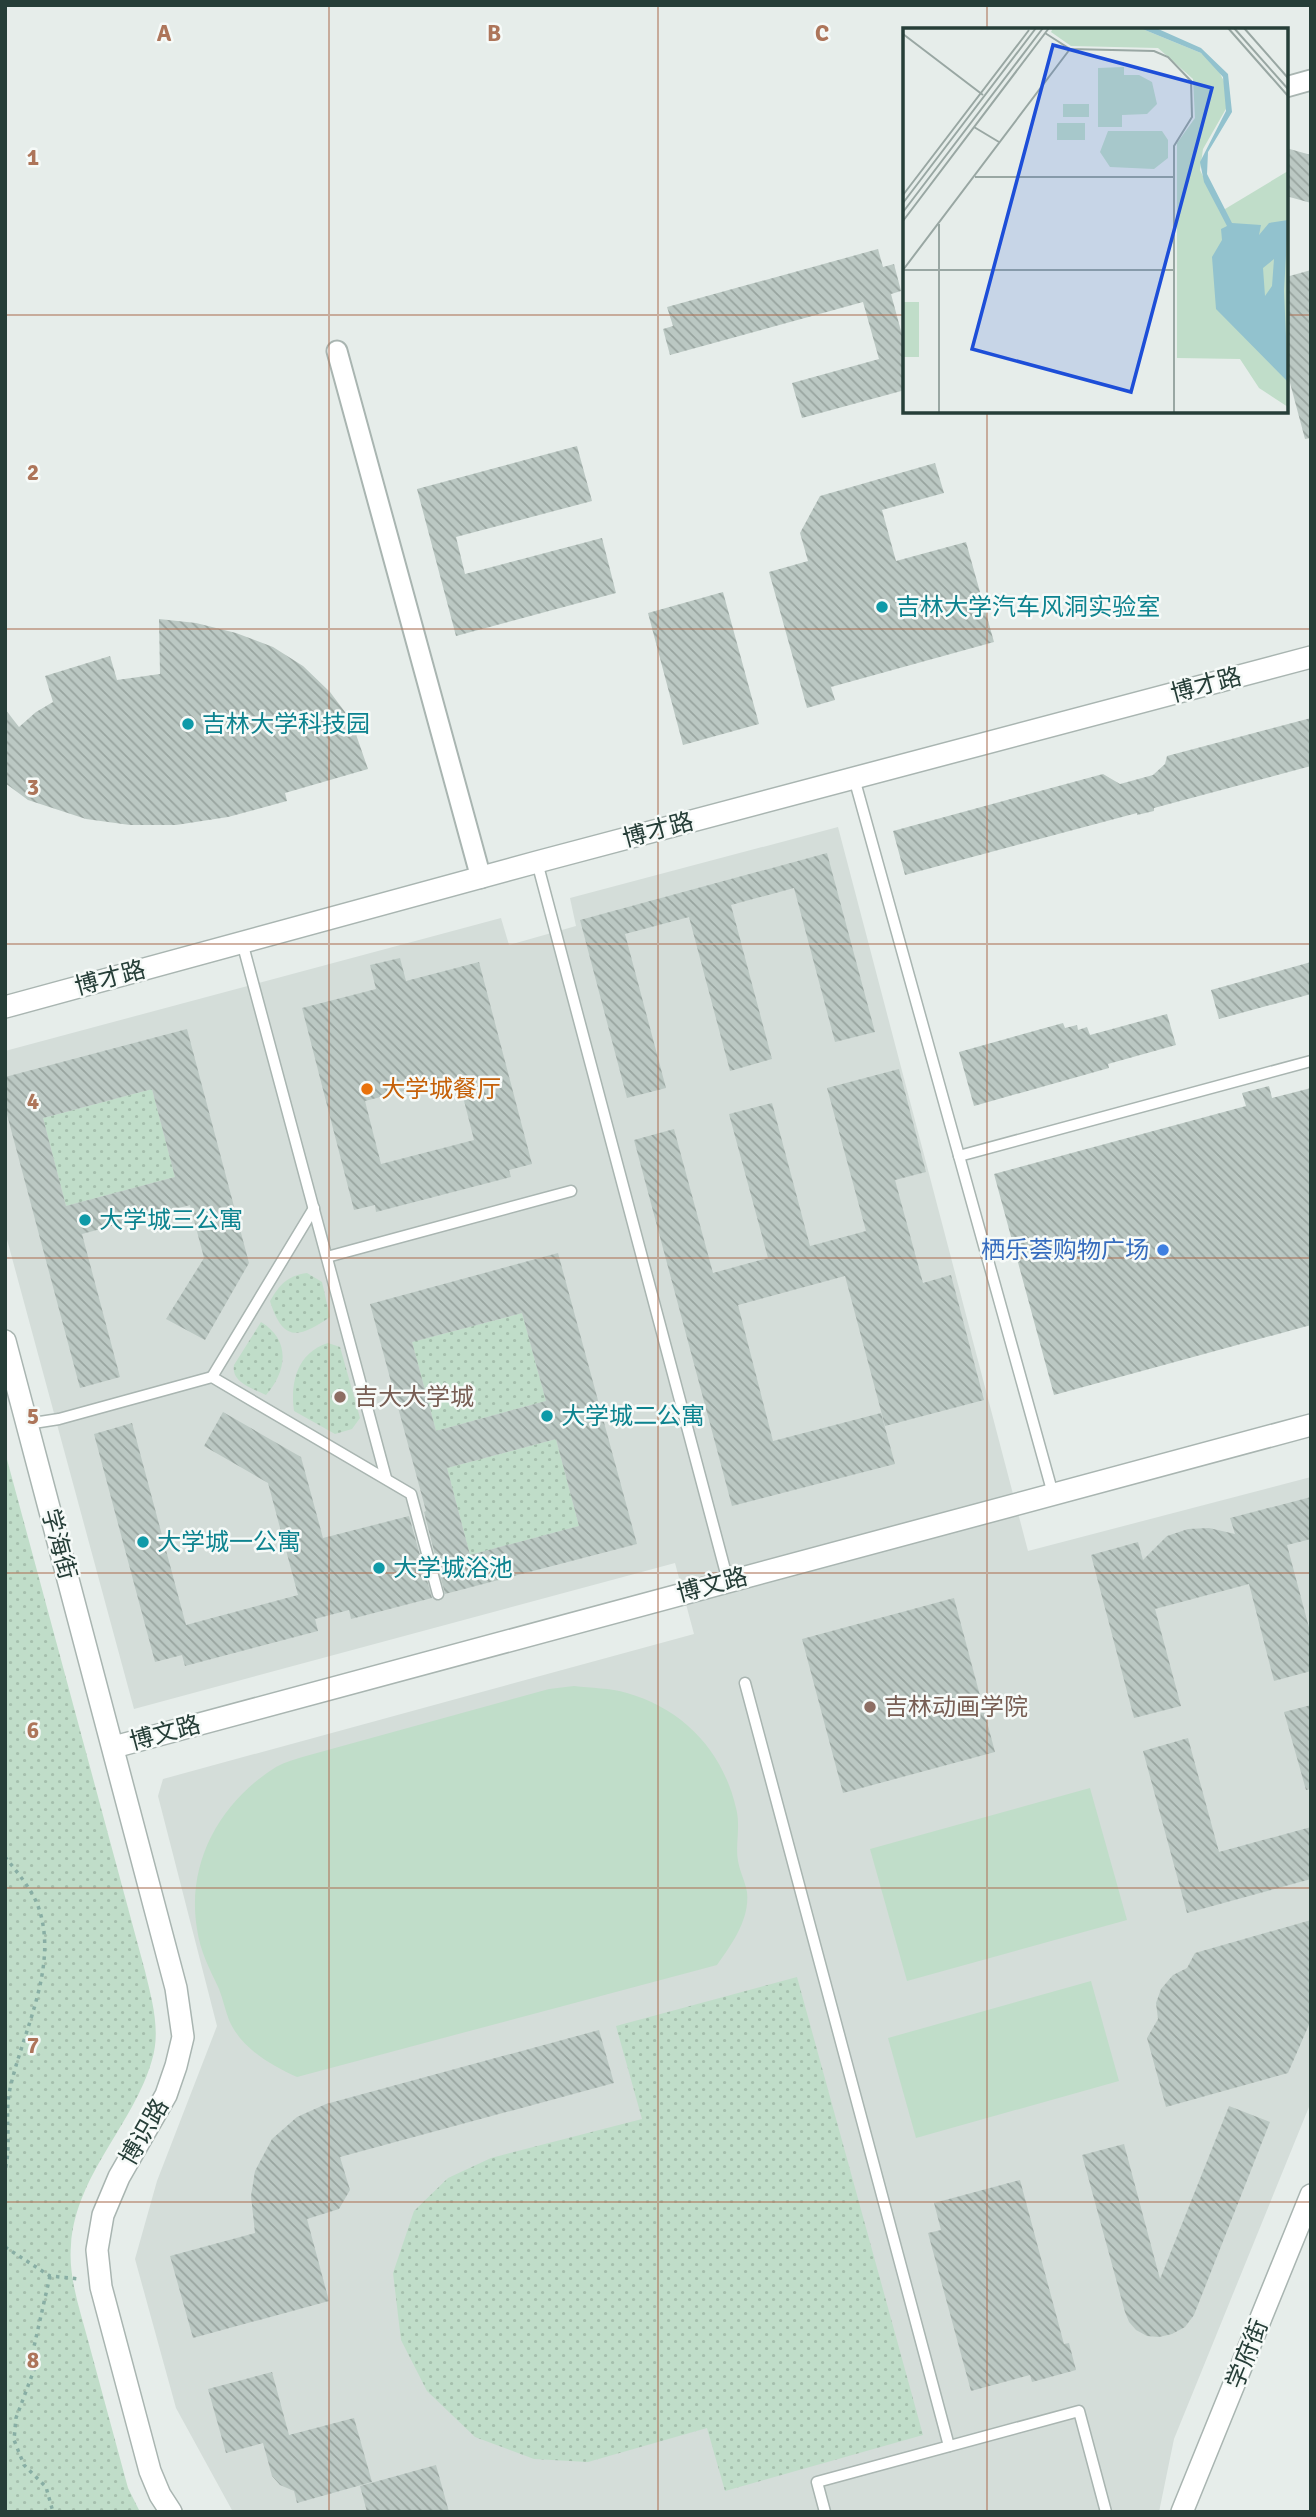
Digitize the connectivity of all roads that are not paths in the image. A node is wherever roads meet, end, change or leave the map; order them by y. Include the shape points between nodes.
1 (1311, 80) edge
2 (1288, 86) edge
3 (337, 351) dead end
4 (1311, 657) edge
5 (855, 778) junction
6 (537, 862) junction
7 (481, 878) junction
8 (242, 942) junction
9 (5, 1007) edge
10 (1311, 1061) edge
11 (959, 1156) junction
12 (571, 1191) dead end
13 (314, 1208) junction
14 (327, 1257) junction
15 (5, 1341) edge
16 (212, 1377) junction
17 (27, 1424) junction
18 (1311, 1425) edge
19 (386, 1478) junction
20 (1053, 1494) junction
21 (727, 1581) junction
22 (439, 1594) dead end
23 (745, 1683) dead end
24 (114, 1747) junction
25 (1311, 2195) edge
26 (949, 2446) junction
27 (171, 2512) edge
28 (825, 2512) edge
29 (1106, 2512) edge
30 (1182, 2512) edge

1 - 2 street
3 - 7 street
4 - 5 street, 博才路
5 - 6 street, 博才路
5 - 11 lane
6 - 7 street, 博才路
6 - 21 lane
7 - 8 street, 博才路
8 - 9 street, 博才路
8 - 13 lane
10 - 11 lane
11 - 20 lane
12 - 14 lane
13 - 14 lane
13 - 16 lane
14 - 19 lane
15 - 17 street, 学海街
16 - 17 lane
16 - 19 lane
17 - 24 street, 学海街
18 - 20 street, 博文路
19 - 22 lane via 411,1494
20 - 21 street, 博文路
21 - 24 street, 博文路
23 - 26 lane
24 - 27 street, 博识路 via 176,1987 183,2037 166,2095 103,2215 96,2250 101,2287 150,2470
25 - 30 street, 学府街
26 - 28 lane via 817,2483
26 - 29 lane via 1079,2411

